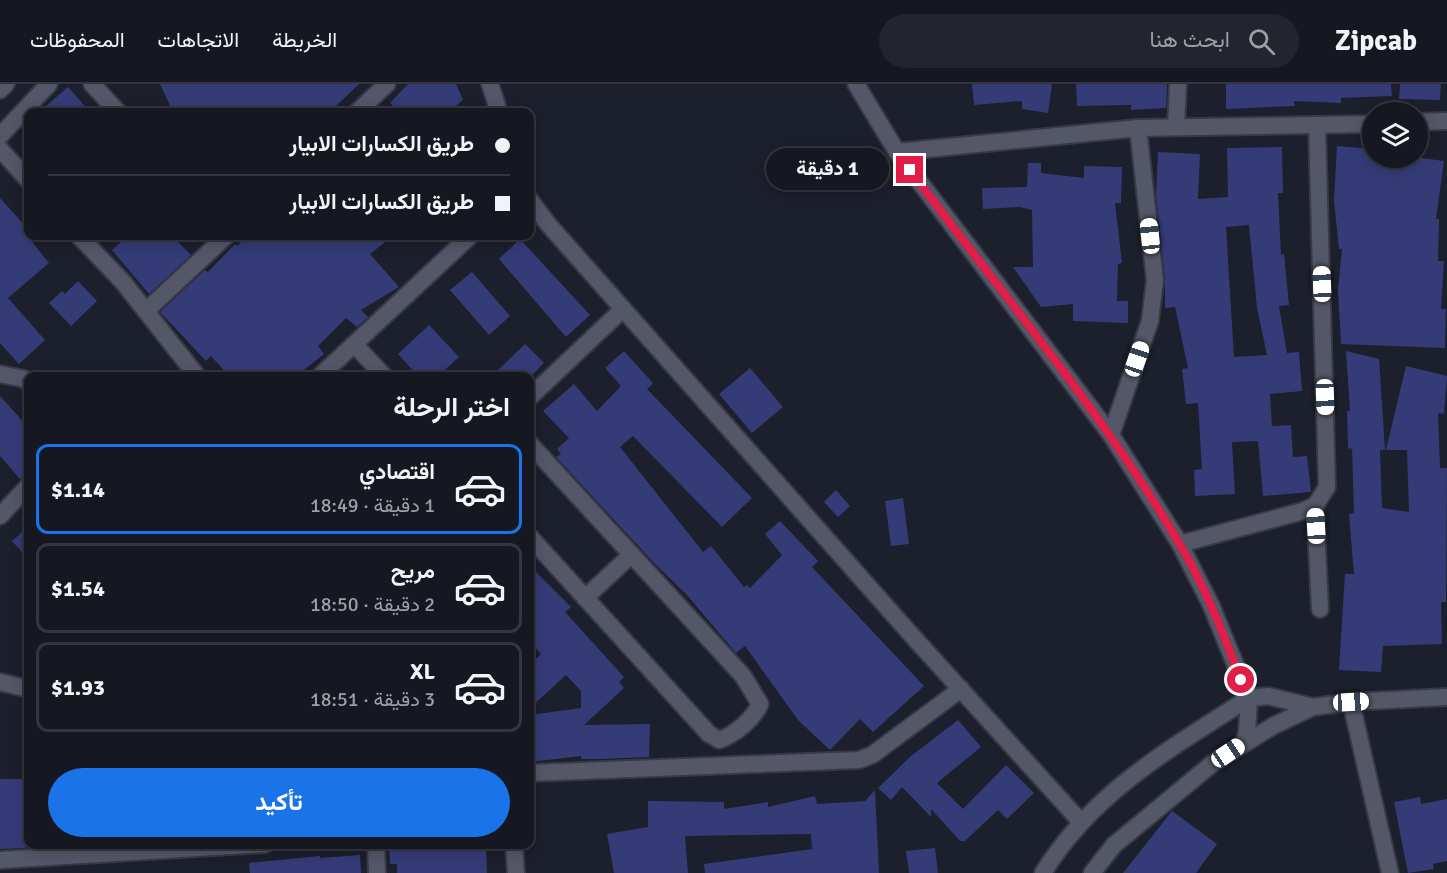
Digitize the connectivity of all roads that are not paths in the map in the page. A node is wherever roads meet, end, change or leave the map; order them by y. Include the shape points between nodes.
1 (6, 84) edge
2 (49, 84) edge
3 (92, 84) edge
4 (387, 84) edge
5 (490, 84) edge
6 (856, 84) edge
7 (1178, 84) edge
8 (0, 90) edge
9 (26, 108) edge
10 (114, 108) edge
11 (361, 108) edge
12 (498, 108) edge
13 (24, 111) edge
14 (1447, 121) edge
15 (1428, 122) edge
16 (1362, 125) edge
17 (1176, 127) junction
18 (1317, 127) junction
19 (1138, 128) junction
20 (0, 136) edge
21 (0, 149) edge
22 (897, 152) junction
23 (24, 176) edge
24 (534, 205) edge
25 (88, 240) edge
26 (222, 240) edge
27 (466, 240) edge
28 (623, 309) junction
29 (146, 311) junction
30 (354, 344) junction
31 (194, 372) edge
32 (324, 372) edge
33 (380, 372) edge
34 (0, 374) edge
35 (24, 379) edge
36 (534, 394) edge
37 (1111, 435) junction
38 (534, 448) edge
39 (24, 490) edge
40 (1315, 506) junction
41 (0, 516) edge
42 (534, 541) edge
43 (1180, 544) junction
44 (631, 555) junction
45 (585, 598) junction
46 (1320, 609) dead end
47 (0, 682) edge
48 (24, 688) edge
49 (961, 689) junction
50 (1447, 697) edge
51 (1249, 698) junction
52 (1351, 702) junction
53 (1313, 708) junction
54 (1244, 742) junction
55 (534, 773) edge
56 (1080, 821) junction
57 (222, 849) edge
58 (376, 849) edge
59 (514, 849) edge
60 (0, 860) edge
61 (69, 865) edge
62 (377, 873) edge
63 (516, 873) edge
64 (1043, 873) edge
65 (1092, 873) edge
66 (1390, 873) edge

1 - 8 street
2 - 9 street
3 - 10 street
4 - 11 street
5 - 12 street
6 - 22 street
7 - 17 street
13 - 20 street
14 - 15 street
16 - 18 street
17 - 18 street
17 - 19 street
18 - 40 street via 1327,487
19 - 22 street
19 - 37 street via 1155,280 1150,321
21 - 23 street
22 - 37 street
24 - 28 street
25 - 29 street
26 - 29 street
27 - 30 street
28 - 36 street
28 - 49 street
29 - 31 street
30 - 32 street
30 - 33 street
34 - 35 street
37 - 43 street
38 - 44 street
39 - 41 street
40 - 43 street
40 - 46 street
42 - 45 street
43 - 51 street via 1211,604
44 - 45 street
44 - 45 street via 743,676 760,704 756,712 728,737 719,740 709,734
47 - 48 street
49 - 55 street via 872,755 859,760
49 - 56 street
50 - 52 street
51 - 53 street via 1268,696
51 - 54 street
51 - 56 street via 1144,765
52 - 53 street
52 - 66 street
53 - 54 street
54 - 65 street via 1114,845
56 - 64 street
57 - 61 street
58 - 62 street
59 - 63 street
60 - 61 street

